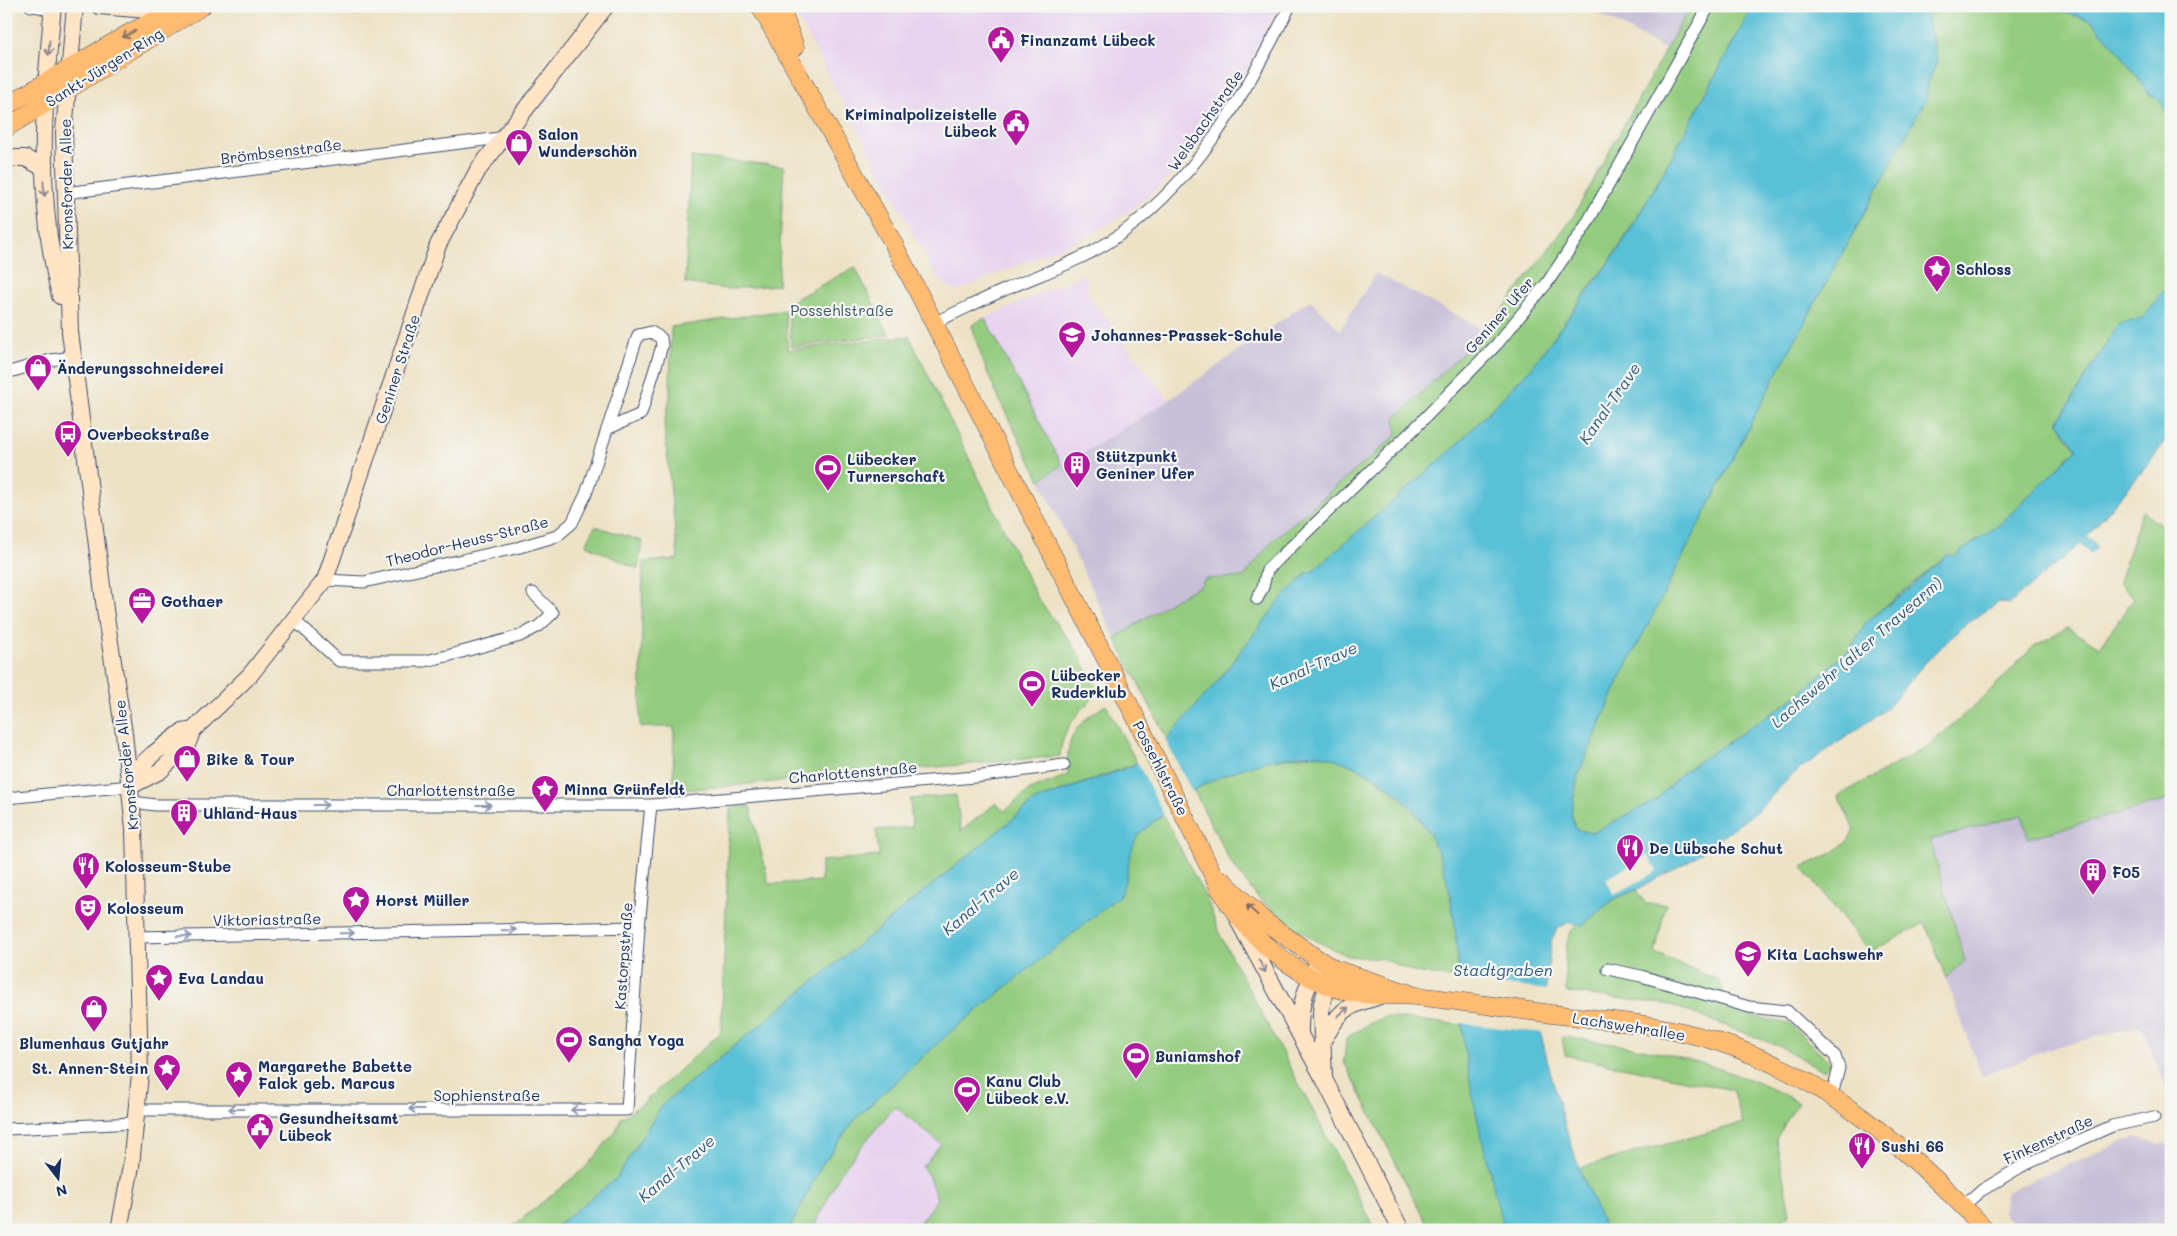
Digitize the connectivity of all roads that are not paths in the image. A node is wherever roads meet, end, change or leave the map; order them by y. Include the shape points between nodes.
1 (31, 6) edge
2 (75, 6) edge
3 (99, 6) edge
4 (202, 6) edge
5 (606, 6) edge
6 (760, 6) edge
7 (780, 6) edge
8 (1290, 6) edge
9 (1709, 6) edge
10 (52, 9) edge
11 (178, 9) edge
12 (69, 69) junction
13 (46, 84) junction
14 (67, 91) junction
15 (45, 105) junction
16 (6, 106) edge
17 (829, 126) junction
18 (6, 128) edge
19 (500, 138) junction
20 (6, 158) edge
21 (42, 167) junction
22 (65, 193) junction
23 (933, 323) junction
24 (70, 332) junction
25 (73, 357) junction
26 (6, 373) edge
27 (608, 429) junction
28 (325, 580) junction
29 (533, 593) dead end
30 (1257, 598) dead end
31 (295, 621) junction
32 (1064, 765) dead end
33 (131, 786) junction
34 (6, 798) edge
35 (133, 802) junction
36 (651, 805) junction
37 (1211, 868) junction
38 (1230, 907) junction
39 (639, 927) junction
40 (136, 937) junction
41 (1326, 965) junction
42 (1608, 969) dead end
43 (1311, 978) junction
44 (1328, 986) junction
45 (1415, 996) junction
46 (1377, 997) junction
47 (1300, 1038) junction
48 (1322, 1043) junction
49 (1325, 1081) junction
50 (1832, 1095) junction
51 (627, 1110) joint
52 (137, 1116) junction
53 (2154, 1117) dead end
54 (6, 1129) edge
55 (1963, 1206) junction
56 (119, 1230) edge
57 (1401, 1230) edge
58 (1986, 1230) edge

1 - 10 street
2 - 12 main road, Kronsforder Allee
3 - 11 main road
4 - 14 main road, Sankt-Jürgen-Ring
5 - 19 main road, Geniner Straße
6 - 17 main road, Possehlstraße
7 - 17 main road, Possehlstraße via 798,57
8 - 23 street, Welsbachstraße via 1256,74 1184,178 1148,213 1110,242 1081,257
9 - 30 street, Geniner Ufer via 1590,217 1547,283 1497,344 1267,570
10 -> 13 main road, Kronsforder Allee
11 -> 12 main road, Sankt-Jürgen-Ring
12 - 13 main road, Sankt-Jürgen-Ring
12 - 14 main road, Kronsforder Allee
13 - 15 main road, Kronsforder Allee
13 - 16 main road, Sankt-Jürgen-Ring
14 - 15 main road, Sankt-Jürgen-Ring
14 - 22 main road, Kronsforder Allee
15 - 18 main road, Sankt-Jürgen-Ring
15 - 21 main road, Kronsforder Allee
17 - 23 main road, Possehlstraße
19 - 22 street, Brömbsenstraße
19 - 28 main road, Geniner Straße via 478,170 438,245
20 - 21 main road via 25,158
21 -> 24 main road, Kronsforder Allee via 51,250
22 - 24 main road, Kronsforder Allee
23 - 37 main road, Possehlstraße
24 - 25 main road, Kronsforder Allee
25 - 26 street
25 - 33 main road, Kronsforder Allee
27 - 27 street, Theodor-Heuss-Straße via 638,334 651,332 661,338 662,346 641,414
27 - 28 street, Theodor-Heuss-Straße via 586,494 572,523 557,536 364,582
28 - 31 main road, Geniner Straße
29 - 31 street via 552,613 539,626 508,640 425,660 340,661
31 - 33 main road, Geniner Straße via 250,676 193,730 187,745 160,771
32 - 36 street, Charlottenstraße
33 - 34 street
33 - 35 main road, Kronsforder Allee
35 -> 36 street, Charlottenstraße via 155,805
35 - 40 main road, Kronsforder Allee
36 - 39 street, Kastorpstraße
37 - 38 main road, Possehlstraße
41 -> 37 main road, Lachswehrallee via 1263,920
38 - 43 main road, Lachswehrallee via 1269,948
38 -> 47 main road, Possehlstraße
40 -> 39 street, Viktoriastraße
39 - 51 street, Kastorpstraße
40 - 52 main road, Kronsforder Allee via 140,1074
41 - 43 main road
41 - 44 main road
41 - 45 main road, Lachswehrallee
42 - 50 street via 1749,1007 1787,1011 1835,1056 1839,1068
43 - 44 main road, Lachswehrallee
43 - 47 main road via 1303,995
44 - 46 main road, Lachswehrallee
44 - 48 main road via 1322,1009
45 - 46 main road, Lachswehrallee
45 - 50 main road, Lachswehrallee via 1637,1024 1715,1041 1778,1066
48 -> 46 main road via 1338,1014 1352,1004
47 - 49 main road, Possehlstraße
48 - 49 main road
49 - 57 main road, Possehlstraße
50 - 55 main road, Lachswehrallee via 1909,1154
51 -> 52 street, Sophienstraße
52 - 54 street, Sophienstraße
52 - 56 main road, Kronsforder Allee
53 - 55 street, Finkenstraße via 2112,1126 2022,1166 1979,1192
55 - 58 main road, Lachswehrallee

